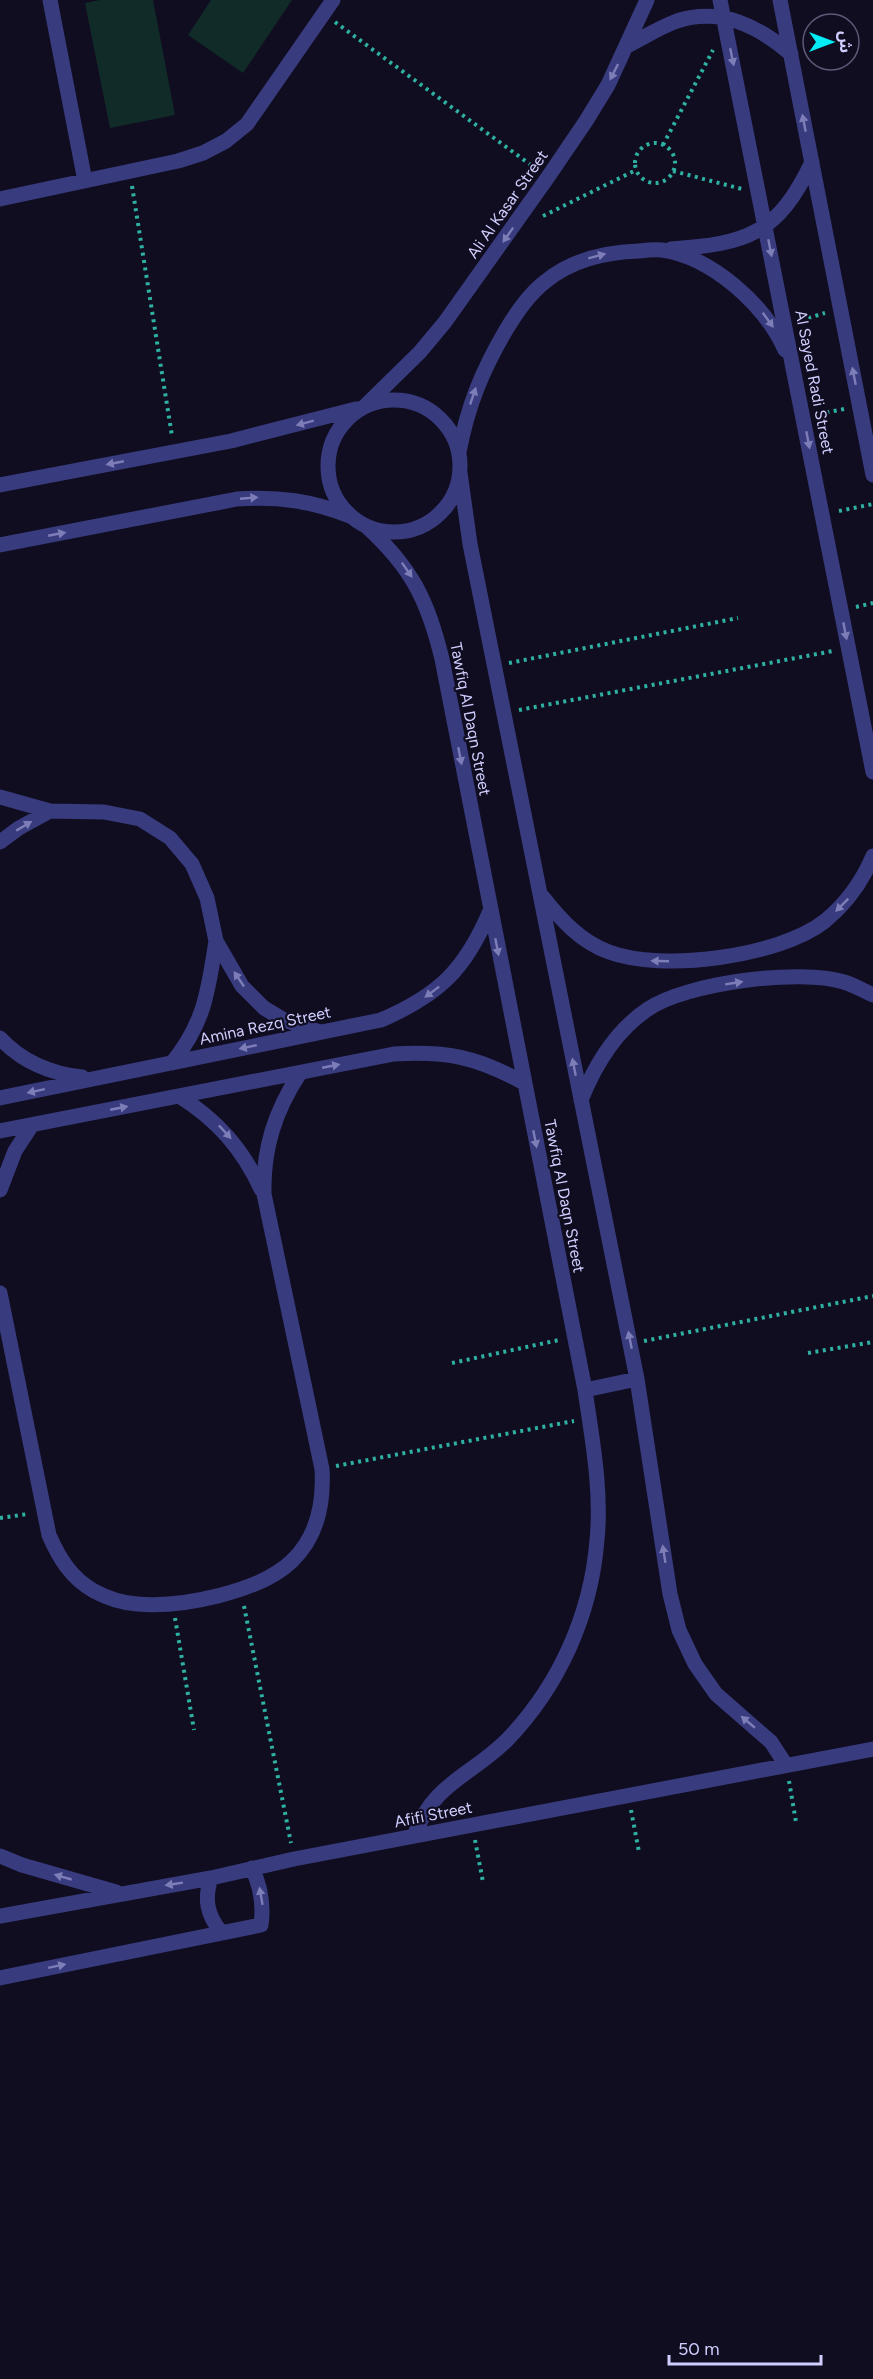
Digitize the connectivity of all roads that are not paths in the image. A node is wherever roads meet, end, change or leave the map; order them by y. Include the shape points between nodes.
1 (50, 0) edge
2 (333, 0) edge
3 (647, 0) edge
4 (720, 0) edge
5 (780, 0) edge
6 (724, 22) junction
7 (627, 46) junction
8 (791, 54) junction
9 (812, 162) junction
10 (85, 181) junction
11 (0, 199) edge
12 (766, 225) junction
13 (662, 250) junction
14 (794, 370) junction
15 (363, 407) junction
16 (459, 452) junction
17 (460, 473) junction
18 (873, 475) edge
19 (0, 485) edge
20 (350, 516) junction
21 (368, 527) junction
22 (0, 545) edge
23 (873, 772) edge
24 (0, 797) edge
25 (50, 811) junction
26 (0, 842) edge
27 (873, 856) edge
28 (540, 894) junction
29 (490, 911) junction
30 (216, 940) junction
31 (873, 995) edge
32 (320, 1032) junction
33 (0, 1038) edge
34 (172, 1063) junction
35 (300, 1073) junction
36 (97, 1078) junction
37 (524, 1083) junction
38 (179, 1096) junction
39 (0, 1098) edge
40 (581, 1100) junction
41 (32, 1125) junction
42 (0, 1131) edge
43 (0, 1190) edge
44 (264, 1194) junction
45 (0, 1293) edge
46 (638, 1379) junction
47 (585, 1390) junction
48 (873, 1749) edge
49 (786, 1766) junction
50 (414, 1836) junction
51 (0, 1856) edge
52 (252, 1868) junction
53 (211, 1878) junction
54 (119, 1893) junction
55 (0, 1916) edge
56 (221, 1932) junction
57 (0, 1978) edge

1 - 10 street
2 - 10 street via 263,103 226,141 178,161
3 - 7 street, Ali Al Kasar Street
4 - 6 street, Al Sayed Radi Street
5 - 8 street
6 - 7 street via 701,17 677,21
6 - 8 street via 749,25
6 -> 12 street, Al Sayed Radi Street
7 -> 15 street, Ali Al Kasar Street via 586,122 445,322
9 -> 8 street
9 - 12 street via 786,208
18 -> 9 street
10 - 11 street
12 - 13 street via 725,244
12 -> 14 street, Al Sayed Radi Street
13 -> 14 street via 698,262 750,299 779,336
16 -> 13 street via 469,407 486,364 513,319 546,281 590,257 615,251
14 -> 23 street, Al Sayed Radi Street
15 - 16 street via 384,400 404,400 423,406 440,418
15 -> 19 street via 264,434
15 - 20 street via 345,421 334,438 328,459 329,480 337,500
16 - 17 street
17 - 21 street via 455,493 443,511 427,524 408,531 387,532
17 - 28 street, Tawfiq Al Daqn Street via 470,544
20 - 21 street
22 -> 20 street via 256,497 295,499
21 -> 29 street, Tawfiq Al Daqn Street via 409,572 435,629
24 - 25 street
26 -> 25 street
25 - 30 street via 104,812 140,819 170,838 192,864 207,898
27 -> 28 street via 846,902 823,923 764,948 701,960 636,960 608,952 581,937
40 -> 28 street, Tawfiq Al Daqn Street
29 -> 32 street, Amina Rezq Street via 477,941 437,990 381,1020
29 -> 37 street, Tawfiq Al Daqn Street
32 -> 30 street via 284,1020 264,1008 243,986
30 - 34 street via 206,1003 198,1025
40 -> 31 street via 592,1072 609,1046 630,1023 669,998 731,983 810,977 843,982
32 -> 34 street, Amina Rezq Street
33 - 36 street via 35,1065 66,1075
34 - 36 street, Amina Rezq Street
35 -> 37 street via 394,1054 428,1052 462,1056
35 - 38 street
35 - 44 street via 278,1110 267,1143
36 -> 39 street, Amina Rezq Street
37 -> 47 street, Tawfiq Al Daqn Street
41 -> 38 street
38 -> 44 street via 221,1128 238,1148
46 -> 40 street, Tawfiq Al Daqn Street
41 - 42 street
41 - 43 street via 15,1151
44 - 45 street via 322,1469 322,1502 308,1541 273,1576 207,1597 138,1604 114,1600 74,1576 49,1535
46 - 47 street
49 -> 46 street, Tawfiq Al Daqn Street via 771,1742 716,1694 694,1664 680,1630 670,1594
47 - 50 street, Tawfiq Al Daqn Street via 597,1493 597,1539 591,1583 579,1625 536,1707 505,1741 435,1798
48 - 49 street, Afifi Street
49 - 50 street, Afifi Street
50 - 52 street, Afifi Street
54 -> 51 street
52 - 53 street, Afifi Street
56 -> 52 street via 261,1925 263,1902
53 -> 54 street, Afifi Street
53 - 56 street via 208,1912
54 - 55 street, Afifi Street
57 -> 56 street

